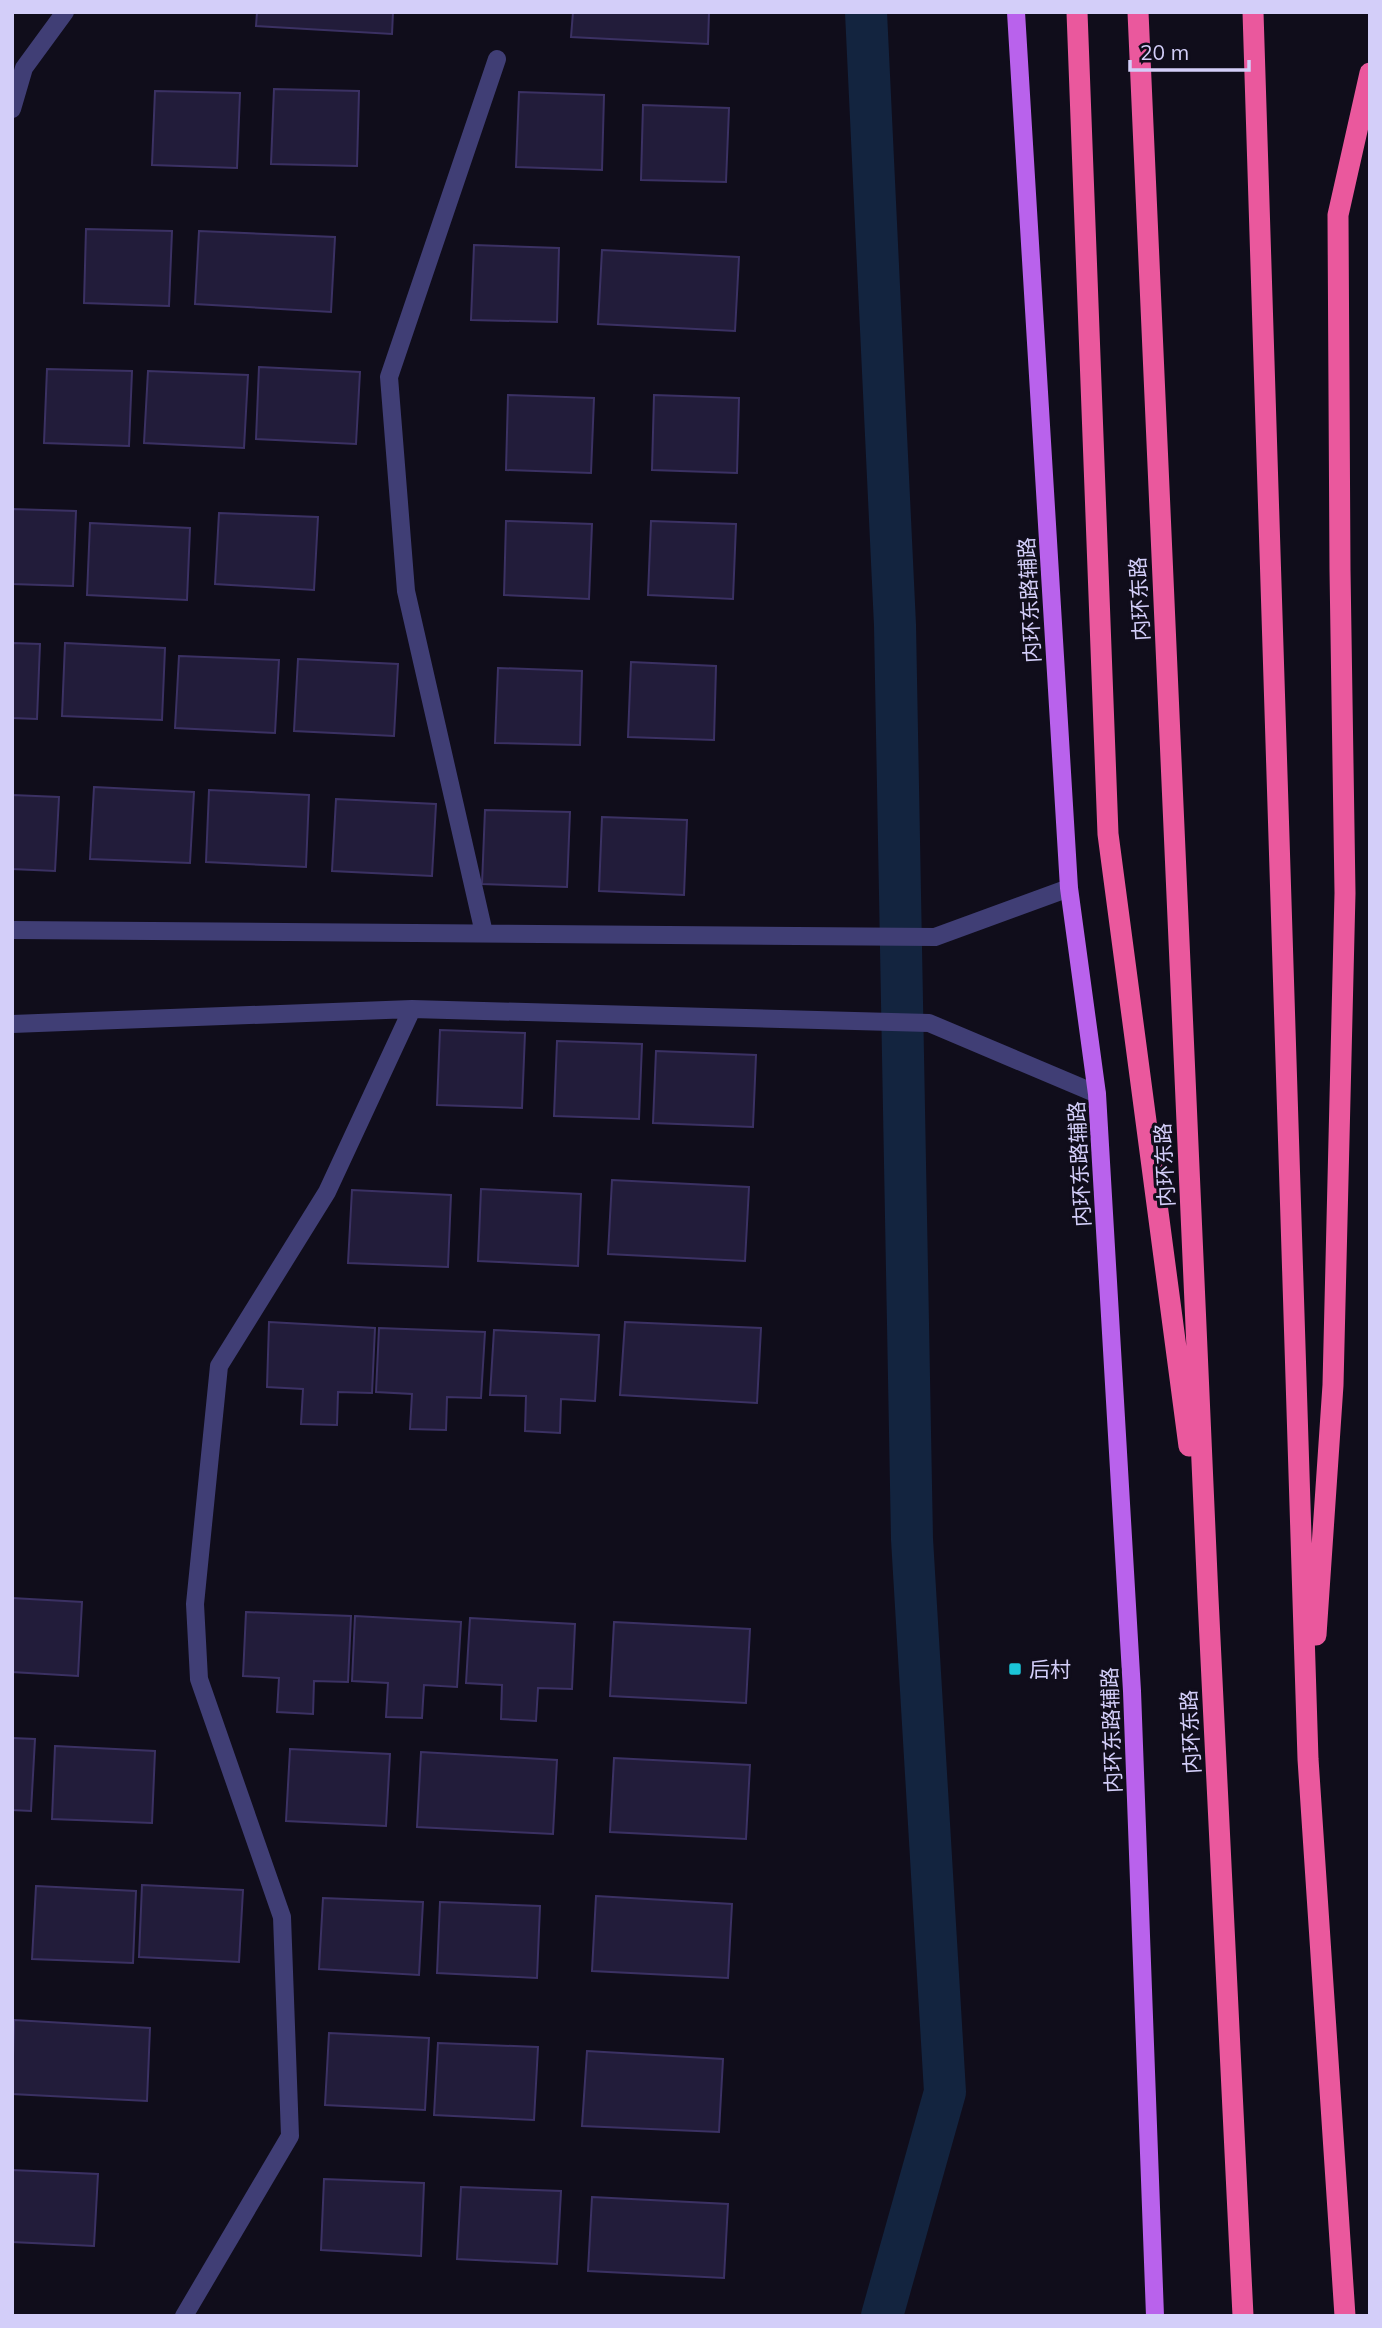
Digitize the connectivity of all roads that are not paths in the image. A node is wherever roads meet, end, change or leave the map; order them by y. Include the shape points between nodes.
1 (65, 12) edge
2 (1016, 12) edge
3 (1077, 12) edge
4 (1138, 12) edge
5 (1253, 12) edge
6 (497, 59) dead end
7 (1370, 73) edge
8 (12, 109) edge
9 (1069, 888) junction
10 (12, 930) edge
11 (484, 933) junction
12 (412, 1009) junction
13 (12, 1024) edge
14 (1097, 1094) junction
15 (1208, 1598) junction
16 (1308, 1759) junction
17 (184, 2316) edge
18 (1155, 2316) edge
19 (1242, 2316) edge
20 (1345, 2316) edge

1 - 8 street via 24,68
2 - 9 main road, 内环东路辅路
3 - 15 highway via 1108,834
4 - 15 highway, 内环东路
5 - 16 highway
6 - 11 street via 389,377 406,591
7 - 16 highway via 1338,215 1345,893 1333,1385
9 - 11 street via 935,937
9 - 14 main road, 内环东路辅路
10 - 11 street
12 - 13 street
12 - 14 street via 929,1023
12 - 17 street via 327,1192 219,1366 195,1604 199,1679 282,1917 290,2136
14 - 18 main road, 内环东路辅路 via 1132,1691
15 - 19 highway, 内环东路
16 - 20 highway

